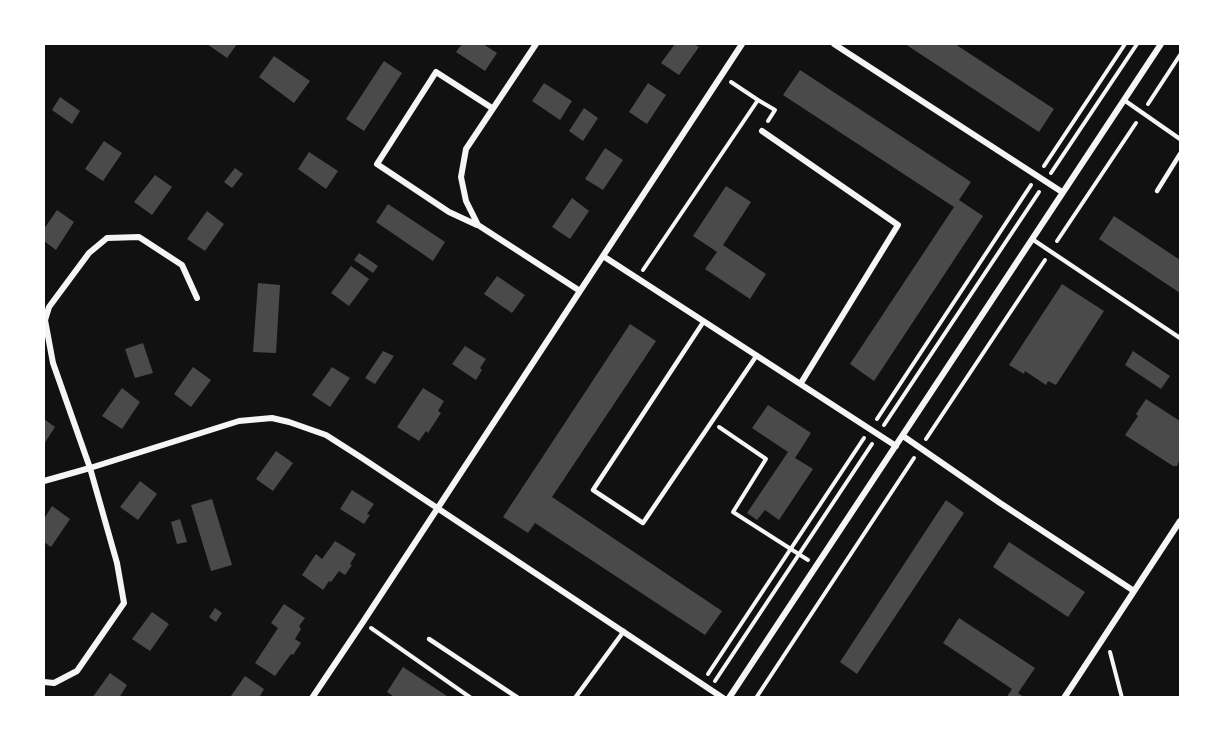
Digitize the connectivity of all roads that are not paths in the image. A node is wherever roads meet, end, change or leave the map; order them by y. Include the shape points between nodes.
1 (536, 44) edge
2 (742, 44) edge
3 (834, 44) edge
4 (1161, 44) edge
5 (1124, 100) junction
6 (492, 108) junction
7 (762, 131) road end
8 (1180, 139) edge
9 (1180, 154) edge
10 (1157, 191) dead end
11 (1062, 192) junction
12 (478, 225) junction
13 (1032, 239) junction
14 (603, 256) junction
15 (580, 291) junction
16 (197, 298) dead end
17 (704, 321) junction
18 (1180, 338) edge
19 (757, 355) junction
20 (801, 383) junction
21 (903, 436) junction
22 (897, 446) junction
23 (90, 468) junction
24 (44, 481) edge
25 (438, 507) junction
26 (1180, 520) edge
27 (1134, 591) junction
28 (624, 631) junction
29 (429, 639) dead end
30 (44, 682) edge
31 (314, 697) edge
32 (518, 698) edge
33 (575, 698) edge
34 (723, 698) edge
35 (729, 698) edge
36 (1064, 698) edge

1 - 6 street
2 - 14 street
3 - 11 street
4 - 5 street
5 - 8 lane
5 - 11 street
6 - 12 street via 466,149 461,177 466,201
6 - 12 street via 436,72 377,164 449,212
7 - 20 street via 898,225
9 - 10 lane
11 - 13 street
12 - 15 street
13 - 18 lane
13 - 21 street
14 - 15 street
14 - 17 street
15 - 25 street
16 - 23 street via 182,265 139,237 107,238 90,253 49,307 45,320 53,363
17 - 19 street
17 - 19 lane via 592,490 643,523
19 - 20 street
20 - 22 street
21 - 22 street
21 - 27 street
22 - 35 street
23 - 24 street
23 - 25 street via 239,421 272,418 326,435
23 - 30 street via 117,562 124,603 76,671 54,683
25 - 28 street
25 - 31 street
26 - 27 street
27 - 36 street
28 - 33 lane
28 - 34 street
29 - 32 lane

